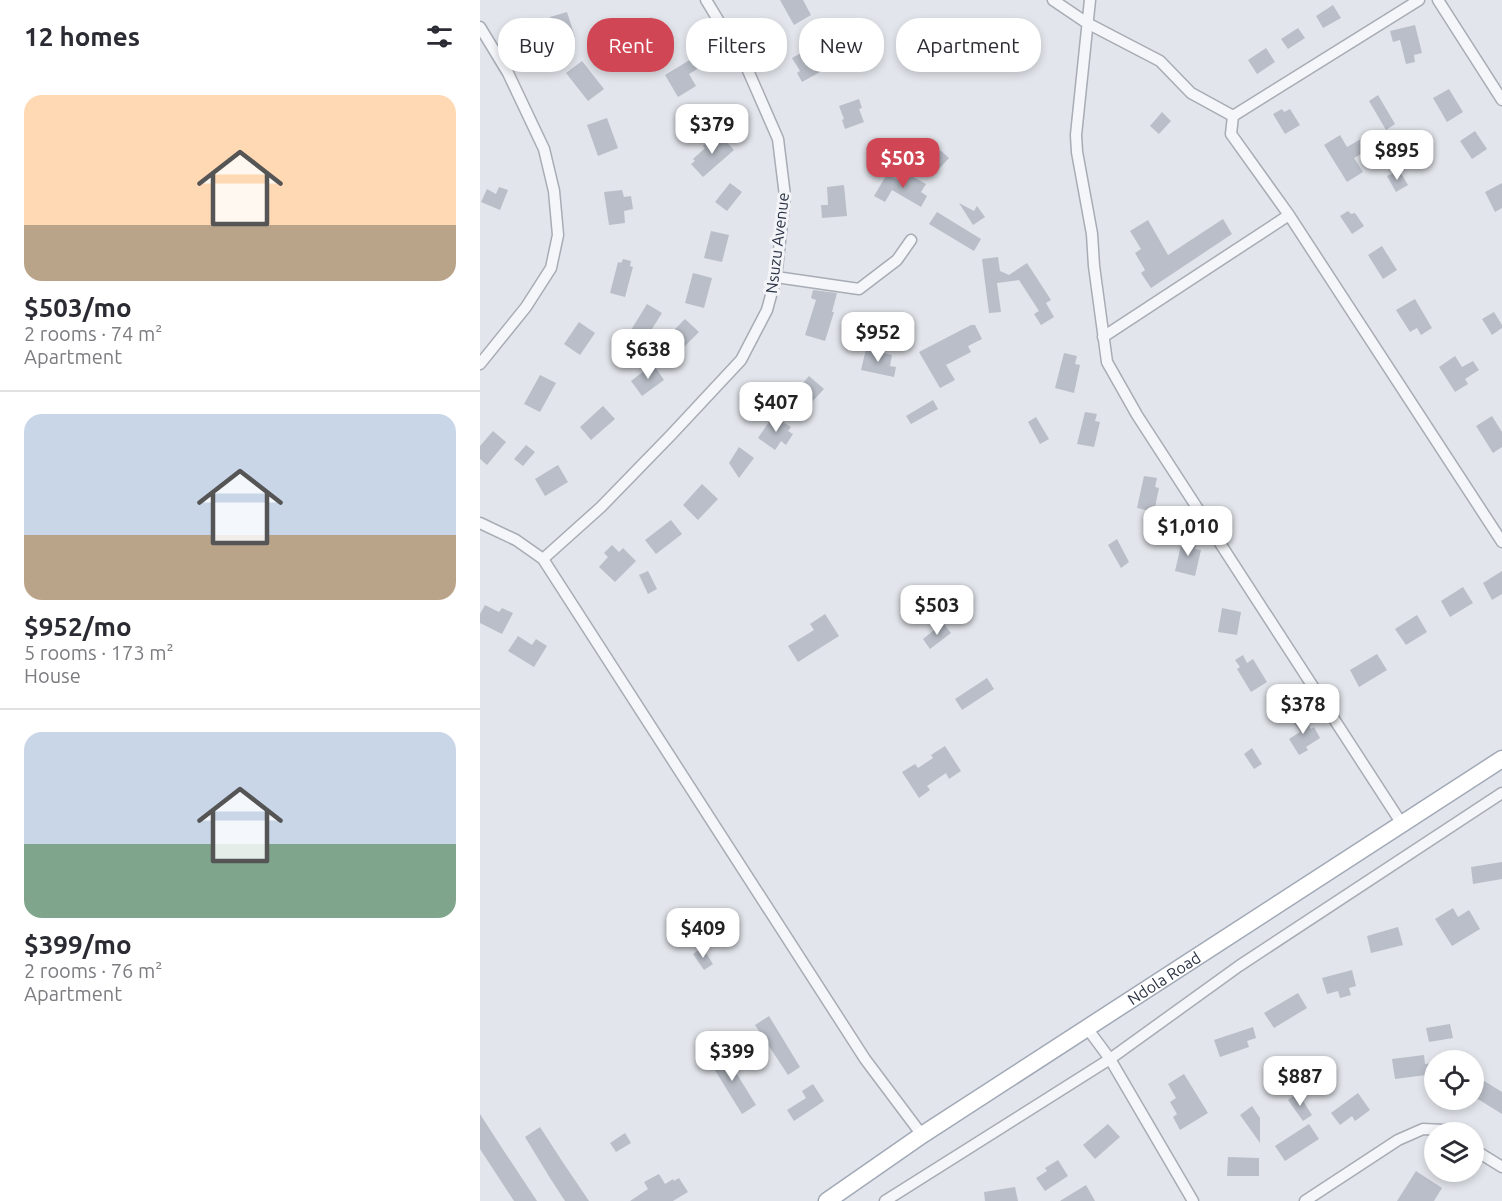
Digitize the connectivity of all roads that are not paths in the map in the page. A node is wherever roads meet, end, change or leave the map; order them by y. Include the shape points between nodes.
1 (706, 0) edge
2 (1053, 0) edge
3 (1090, 0) edge
4 (1419, 0) edge
5 (1437, 0) edge
6 (1087, 23) junction
7 (480, 27) edge
8 (1502, 100) edge
9 (1233, 116) junction
10 (1289, 215) junction
11 (911, 240) dead end
12 (776, 277) junction
13 (1103, 337) junction
14 (480, 364) edge
15 (480, 523) edge
16 (1502, 542) edge
17 (543, 560) junction
18 (1502, 759) edge
19 (1502, 793) edge
20 (1402, 824) junction
21 (1087, 1028) junction
22 (1110, 1059) junction
23 (1424, 1129) edge
24 (922, 1135) junction
25 (1484, 1156) edge
26 (1502, 1167) edge
27 (827, 1201) edge
28 (885, 1201) edge
29 (1193, 1201) edge
30 (1305, 1201) edge

1 - 12 street, Nsuzu Avenue via 746,66 778,139 785,196
2 - 6 street
3 - 6 street
4 - 9 street
5 - 8 street
6 - 9 street via 1160,61 1191,93
6 - 13 street via 1076,135
7 - 14 street via 508,73 544,149 554,191 558,235 551,268 526,307
9 - 10 street via 1231,134
10 - 13 street
10 - 16 street
11 - 12 street via 897,260 859,290
12 - 17 street, Nsuzu Avenue via 767,310 741,360 601,507
13 - 20 street via 1107,362 1137,415
15 - 17 street via 516,540
17 - 24 street via 865,1059
18 - 20 main road, Ndola Road
19 - 22 street via 1239,966
20 - 21 main road, Ndola Road
21 - 22 street
21 - 24 main road, Ndola Road
22 - 28 street
22 - 29 street
23 - 30 street via 1398,1140
24 - 27 main road, Ndola Road
25 - 26 street

